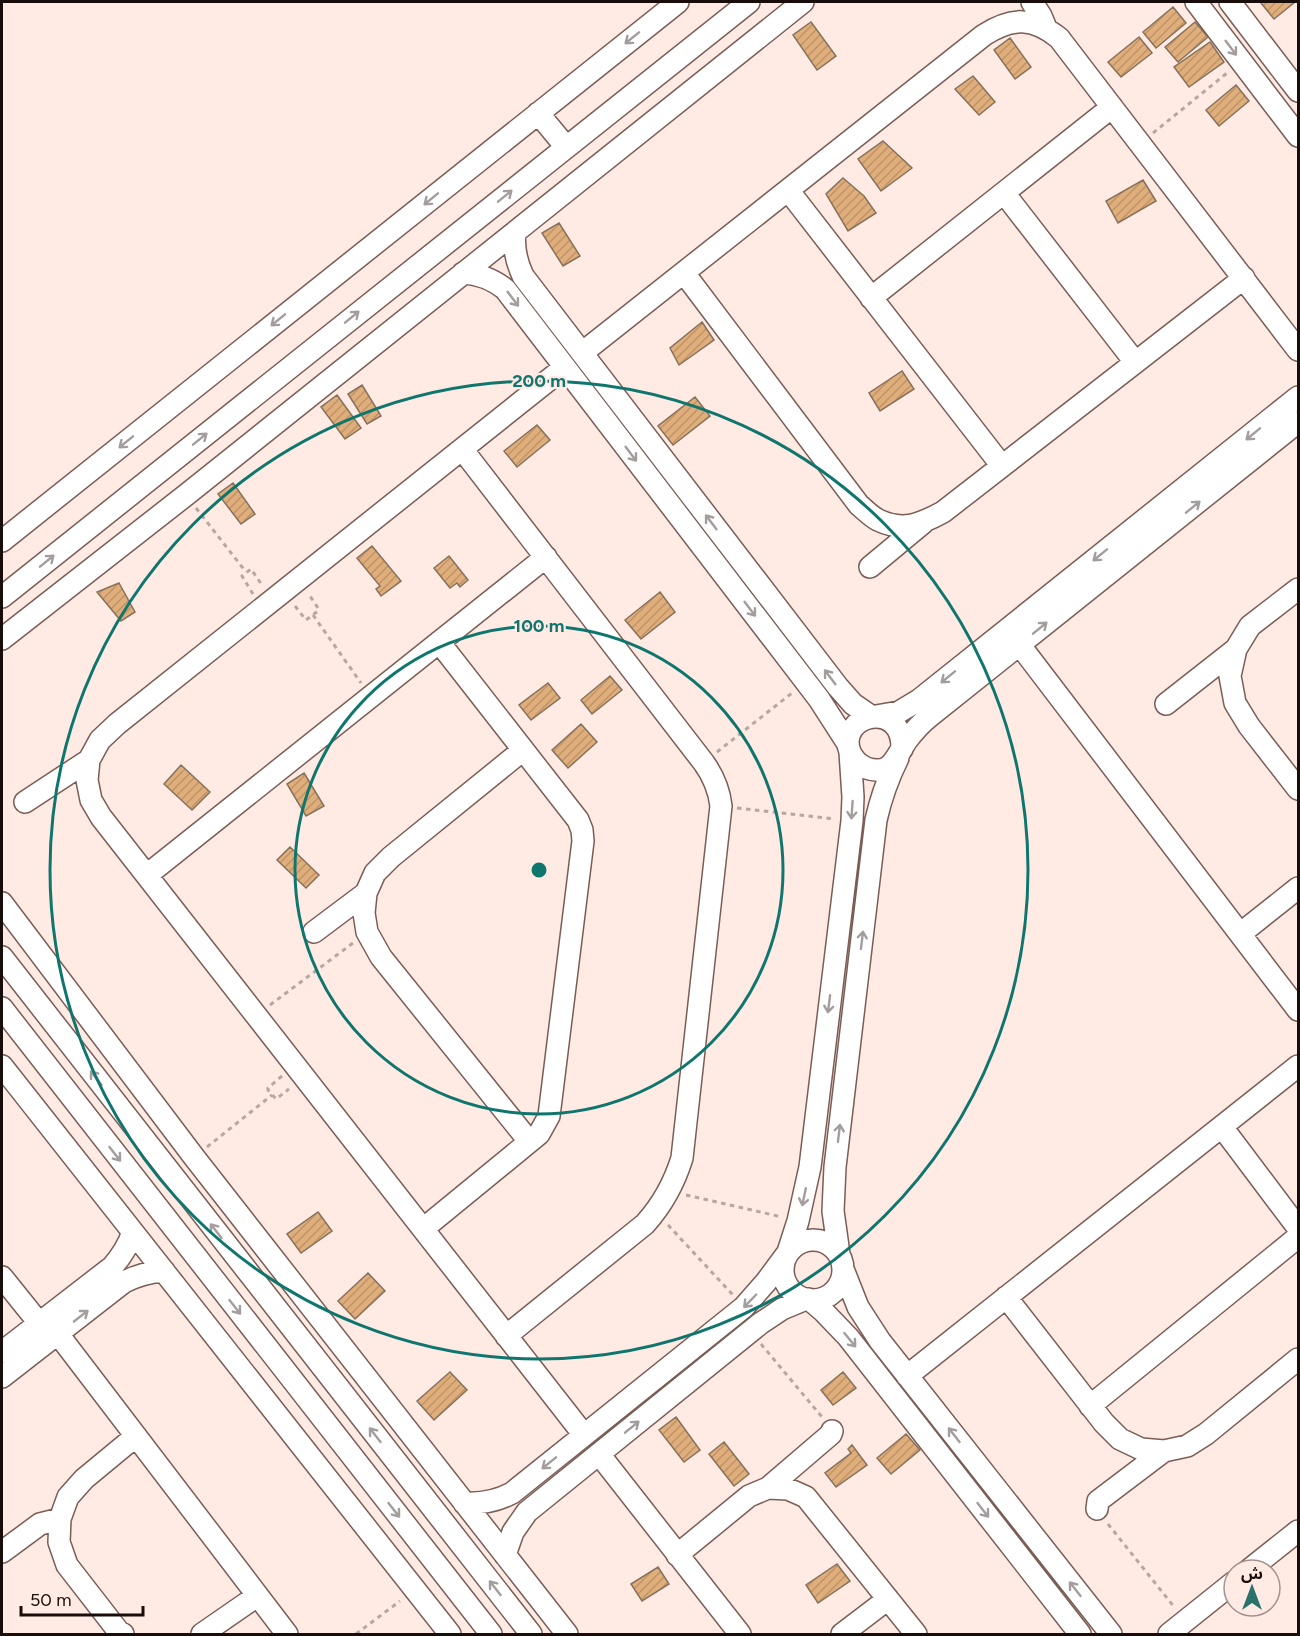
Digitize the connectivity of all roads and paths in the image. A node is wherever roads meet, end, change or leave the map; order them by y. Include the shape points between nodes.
1 (678, 2) edge
2 (749, 2) edge
3 (803, 2) edge
4 (1032, 2) edge
5 (1196, 2) edge
6 (1230, 2) edge
7 (1046, 28) junction
8 (1242, 62) junction
9 (1299, 91) edge
10 (1112, 107) junction
11 (538, 113) junction
12 (1299, 136) edge
13 (1140, 144) junction
14 (566, 147) junction
15 (788, 190) junction
16 (1004, 193) junction
17 (515, 231) junction
18 (464, 273) junction
19 (684, 273) junction
20 (1244, 278) junction
21 (871, 298) junction
22 (1299, 350) edge
23 (582, 353) junction
24 (1135, 362) junction
25 (565, 367) junction
26 (1299, 397) edge
27 (1299, 422) edge
28 (462, 449) junction
29 (1002, 466) junction
30 (186, 495) junction
31 (923, 524) junction
32 (2, 541) edge
33 (546, 557) junction
34 (870, 567) dead end
35 (246, 572) junction
36 (1299, 588) edge
37 (279, 594) junction
38 (2, 597) edge
39 (313, 615) junction
40 (2, 639) edge
41 (439, 642) junction
42 (1019, 645) junction
43 (1236, 649) junction
44 (806, 682) junction
45 (371, 696) junction
46 (1166, 704) dead end
47 (874, 716) junction
48 (849, 748) junction
49 (523, 750) junction
50 (900, 753) junction
51 (89, 760) junction
52 (704, 763) junction
53 (1299, 789) edge
54 (25, 802) dead end
55 (721, 806) junction
56 (852, 821) junction
57 (147, 875) junction
58 (1299, 888) edge
59 (366, 893) junction
60 (2, 903) edge
61 (314, 932) dead end
62 (367, 932) junction
63 (1240, 934) junction
64 (2, 957) edge
65 (2, 1008) edge
66 (1299, 1010) edge
67 (256, 1016) junction
68 (2, 1066) edge
69 (1299, 1066) edge
70 (299, 1071) junction
71 (272, 1095) junction
72 (1222, 1127) junction
73 (530, 1141) junction
74 (194, 1157) junction
75 (169, 1171) junction
76 (144, 1191) junction
77 (670, 1191) junction
78 (656, 1212) junction
79 (798, 1221) junction
80 (423, 1228) junction
81 (1299, 1228) edge
82 (133, 1232) junction
83 (1299, 1237) edge
84 (261, 1244) junction
85 (787, 1254) junction
86 (841, 1262) junction
87 (242, 1264) junction
88 (164, 1271) junction
89 (2, 1277) edge
90 (1006, 1297) junction
91 (807, 1299) junction
92 (744, 1307) junction
93 (39, 1323) junction
94 (751, 1331) junction
95 (58, 1334) junction
96 (506, 1336) junction
97 (2, 1352) edge
98 (1299, 1359) edge
99 (907, 1376) junction
100 (2, 1377) edge
101 (1090, 1406) junction
102 (832, 1431) joint
103 (136, 1436) junction
104 (584, 1436) junction
105 (1164, 1451) junction
106 (599, 1454) junction
107 (768, 1488) junction
108 (464, 1503) junction
109 (1097, 1509) joint
110 (60, 1519) junction
111 (1299, 1531) edge
112 (2, 1552) edge
113 (506, 1555) junction
114 (677, 1555) junction
115 (1265, 1558) edge
116 (415, 1590) junction
117 (1222, 1592) edge
118 (257, 1596) junction
119 (888, 1599) junction
120 (1185, 1621) junction
121 (123, 1635) edge
122 (202, 1635) edge
123 (287, 1635) edge
124 (356, 1635) edge
125 (450, 1635) edge
126 (491, 1635) edge
127 (531, 1635) edge
128 (567, 1635) edge
129 (740, 1635) edge
130 (842, 1635) edge
131 (916, 1635) edge
132 (1080, 1635) edge
133 (1111, 1635) edge
134 (1169, 1635) edge

1 -> 11 street
2 - 14 street
3 - 17 street
4 - 7 street
5 -> 8 street
6 - 9 street
7 - 10 street via 1059,38
7 - 15 street via 1014,21 998,26
8 - 12 street
8 - 13 path
10 - 13 street
10 - 16 street
11 - 14 street
11 -> 32 street
13 - 20 street
38 -> 14 street
15 - 19 street
15 - 21 street
16 - 21 street
16 - 24 street
17 - 18 street
17 - 23 street via 515,254 523,276
18 -> 25 street via 486,277 506,289
18 - 30 street
19 - 23 street
19 - 31 street via 859,505 877,520 900,526
20 - 22 street
20 - 24 street
21 - 29 street
47 -> 23 street via 853,704 838,687
24 - 29 street
25 - 28 street
25 -> 44 street
26 -> 47 street via 919,700 899,712
42 -> 27 street
28 - 33 street
28 - 37 street
29 - 31 street
30 - 35 path
30 - 40 street
31 - 34 street
33 - 41 street
33 - 52 street
35 - 37 path via 252,569
35 - 37 path via 241,578
36 - 43 street via 1250,626
37 - 39 path via 304,618
37 - 39 path via 319,609
37 - 51 street via 117,724 100,740
39 - 45 path
41 - 45 street
41 - 49 street
42 - 50 street via 930,716
42 - 63 street
43 - 46 street
43 - 53 street via 1230,676 1235,703
44 - 48 street
44 - 52 path
45 - 57 street
47 - 48 street via 858,723 849,736
47 - 50 street via 885,718 899,731
48 - 50 street via 862,767 872,770 891,765
48 -> 56 street
49 - 59 street via 391,856 375,873
49 - 73 street via 578,820 583,835 551,1106 545,1125
86 -> 50 street via 833,1211 835,1167 876,820 888,777
51 - 54 street
51 - 57 street via 91,800
52 - 55 street via 719,791
55 - 56 path
55 - 77 street via 682,1158
56 -> 79 street via 810,1167
57 - 67 street
58 - 63 street
59 - 61 street
59 - 62 street
60 - 74 street
62 - 67 path
62 - 73 street via 381,957
63 - 66 street
75 -> 64 street
65 -> 76 street
67 - 70 street
68 - 82 street
69 - 72 street
70 - 71 path via 278,1099
70 - 71 path via 268,1088
70 - 80 street
71 - 74 path
72 - 81 street
72 - 90 street
73 - 80 street
74 - 84 street
75 - 76 street
87 -> 75 street
76 -> 126 street
77 - 78 street
77 - 79 path
78 - 92 path
78 - 96 street
79 - 85 street
80 - 96 street
82 - 88 street
82 - 93 street via 112,1267
83 - 101 street
84 - 87 street
84 - 108 street
85 - 86 street via 795,1245 814,1240 832,1247
85 - 91 street via 783,1264 785,1282 790,1290
85 -> 92 street
86 - 91 street via 838,1286 817,1299
86 - 99 street via 858,1307
127 -> 87 street
95 -> 88 street via 124,1282 143,1273
88 - 116 street
89 - 93 street
90 - 99 street
90 - 101 street
91 - 94 street via 771,1316
91 -> 132 street via 848,1337
92 - 104 street
93 - 97 street
94 - 102 path
106 -> 94 street
95 - 100 street
95 - 103 street
96 - 104 street
98 - 105 street via 1206,1434 1186,1446
133 -> 99 street
101 - 105 street via 1120,1439 1141,1449
102 - 107 street
103 - 110 street via 84,1479 68,1497
103 - 118 street
104 -> 108 street via 512,1493 489,1502
105 - 109 street via 1098,1501
106 - 113 street via 527,1512 513,1532
106 - 114 street
107 - 114 street via 750,1496
107 - 119 street via 788,1489 806,1497
108 - 113 street
109 - 120 path
110 - 112 street via 40,1524
110 - 121 street via 60,1542 68,1565
111 - 115 street
113 - 128 street
114 - 129 street
116 - 124 path
116 - 125 street
117 - 120 street
118 - 122 street
118 - 123 street
119 - 130 street
119 - 131 street
120 - 134 street

